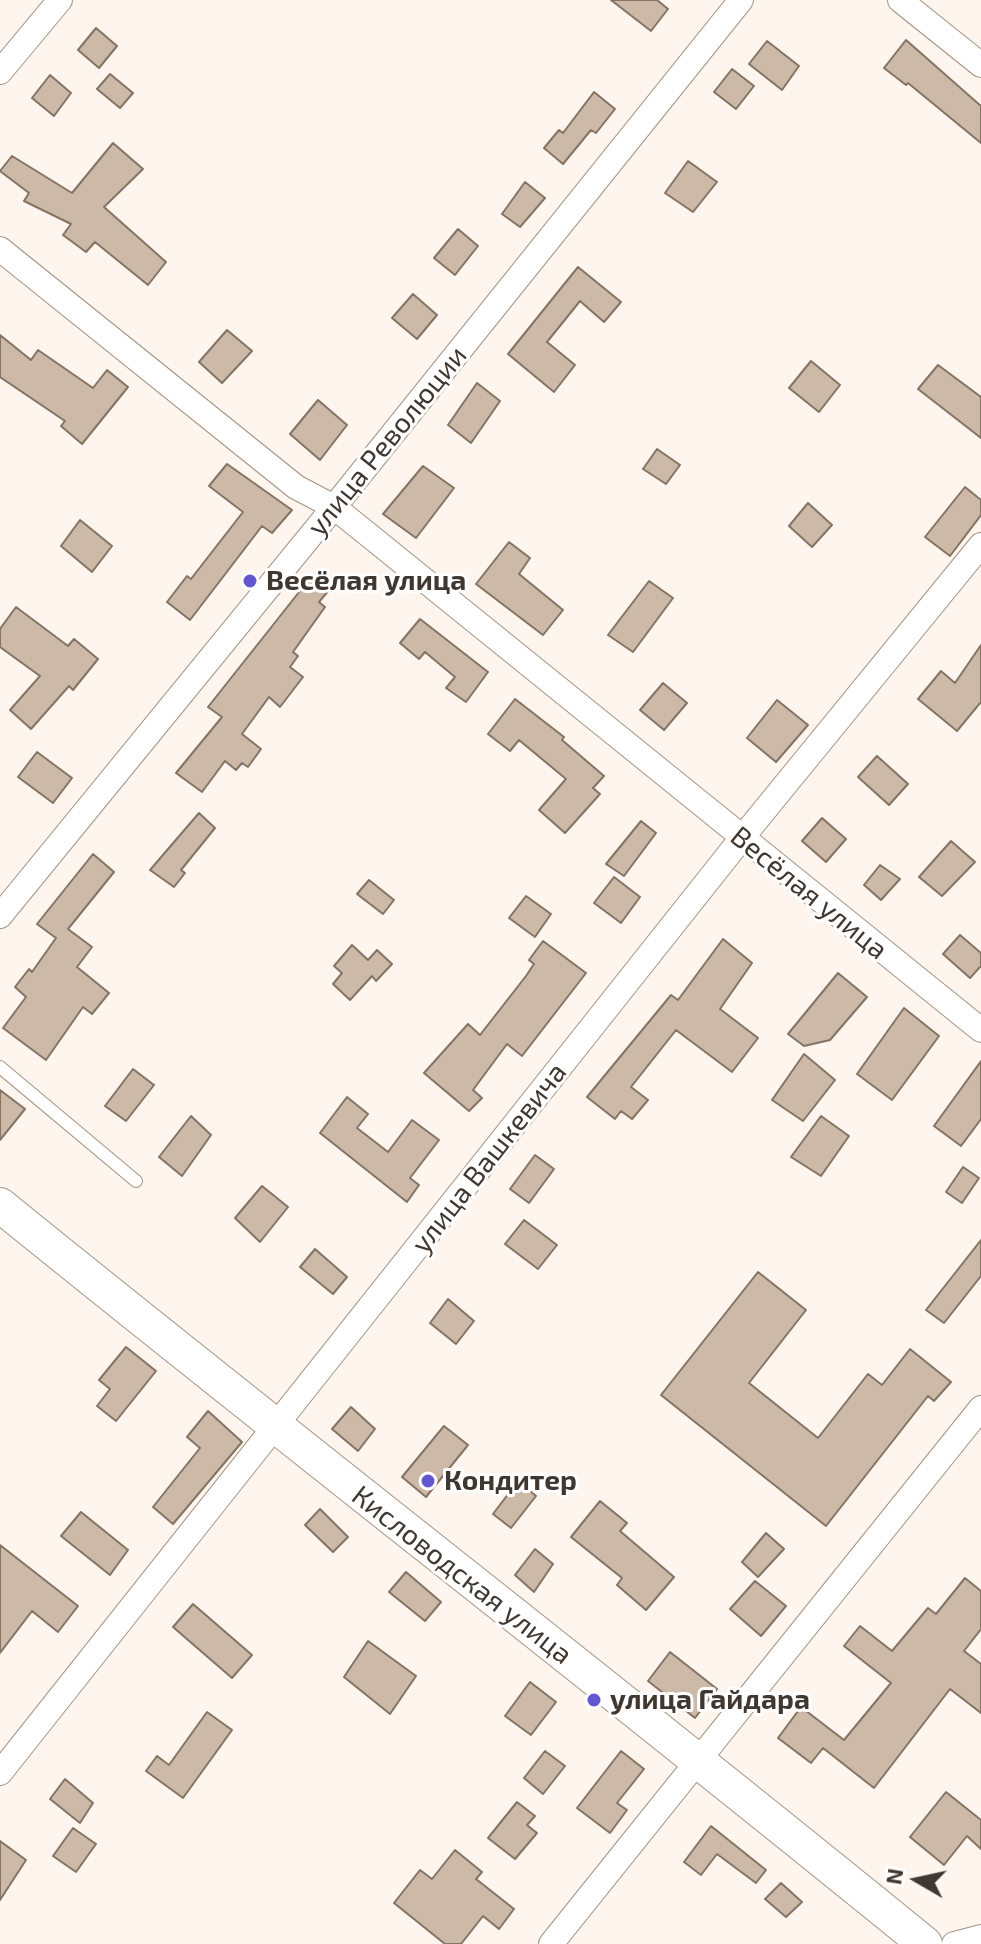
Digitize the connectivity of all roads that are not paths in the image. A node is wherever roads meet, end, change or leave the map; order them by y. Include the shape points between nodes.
1 (60, 0) edge
2 (741, 0) edge
3 (900, 0) edge
4 (981, 65) edge
5 (0, 72) edge
6 (0, 249) edge
7 (334, 507) junction
8 (981, 545) edge
9 (741, 839) junction
10 (0, 916) edge
11 (981, 1030) edge
12 (0, 1067) edge
13 (136, 1181) dead end
14 (0, 1205) edge
15 (981, 1408) edge
16 (275, 1428) junction
17 (700, 1760) junction
18 (0, 1773) edge
19 (981, 1937) edge
20 (551, 1944) edge
21 (925, 1944) edge
22 (954, 1944) edge

1 - 5 street
2 - 7 street, улица Революции
3 - 4 street
6 - 7 street, Весёлая улица via 296,487
7 - 9 street, Весёлая улица
7 - 10 street, улица Революции
8 - 9 street, улица Вашкевича
9 - 11 street, Весёлая улица
9 - 16 street, улица Вашкевича
12 - 13 lane
14 - 16 main road, Кисловодская улица
15 - 17 street
16 - 17 main road, Кисловодская улица
16 - 18 street, улица Вашкевича
17 - 20 street
17 - 21 main road, Кисловодская улица
19 - 22 street

